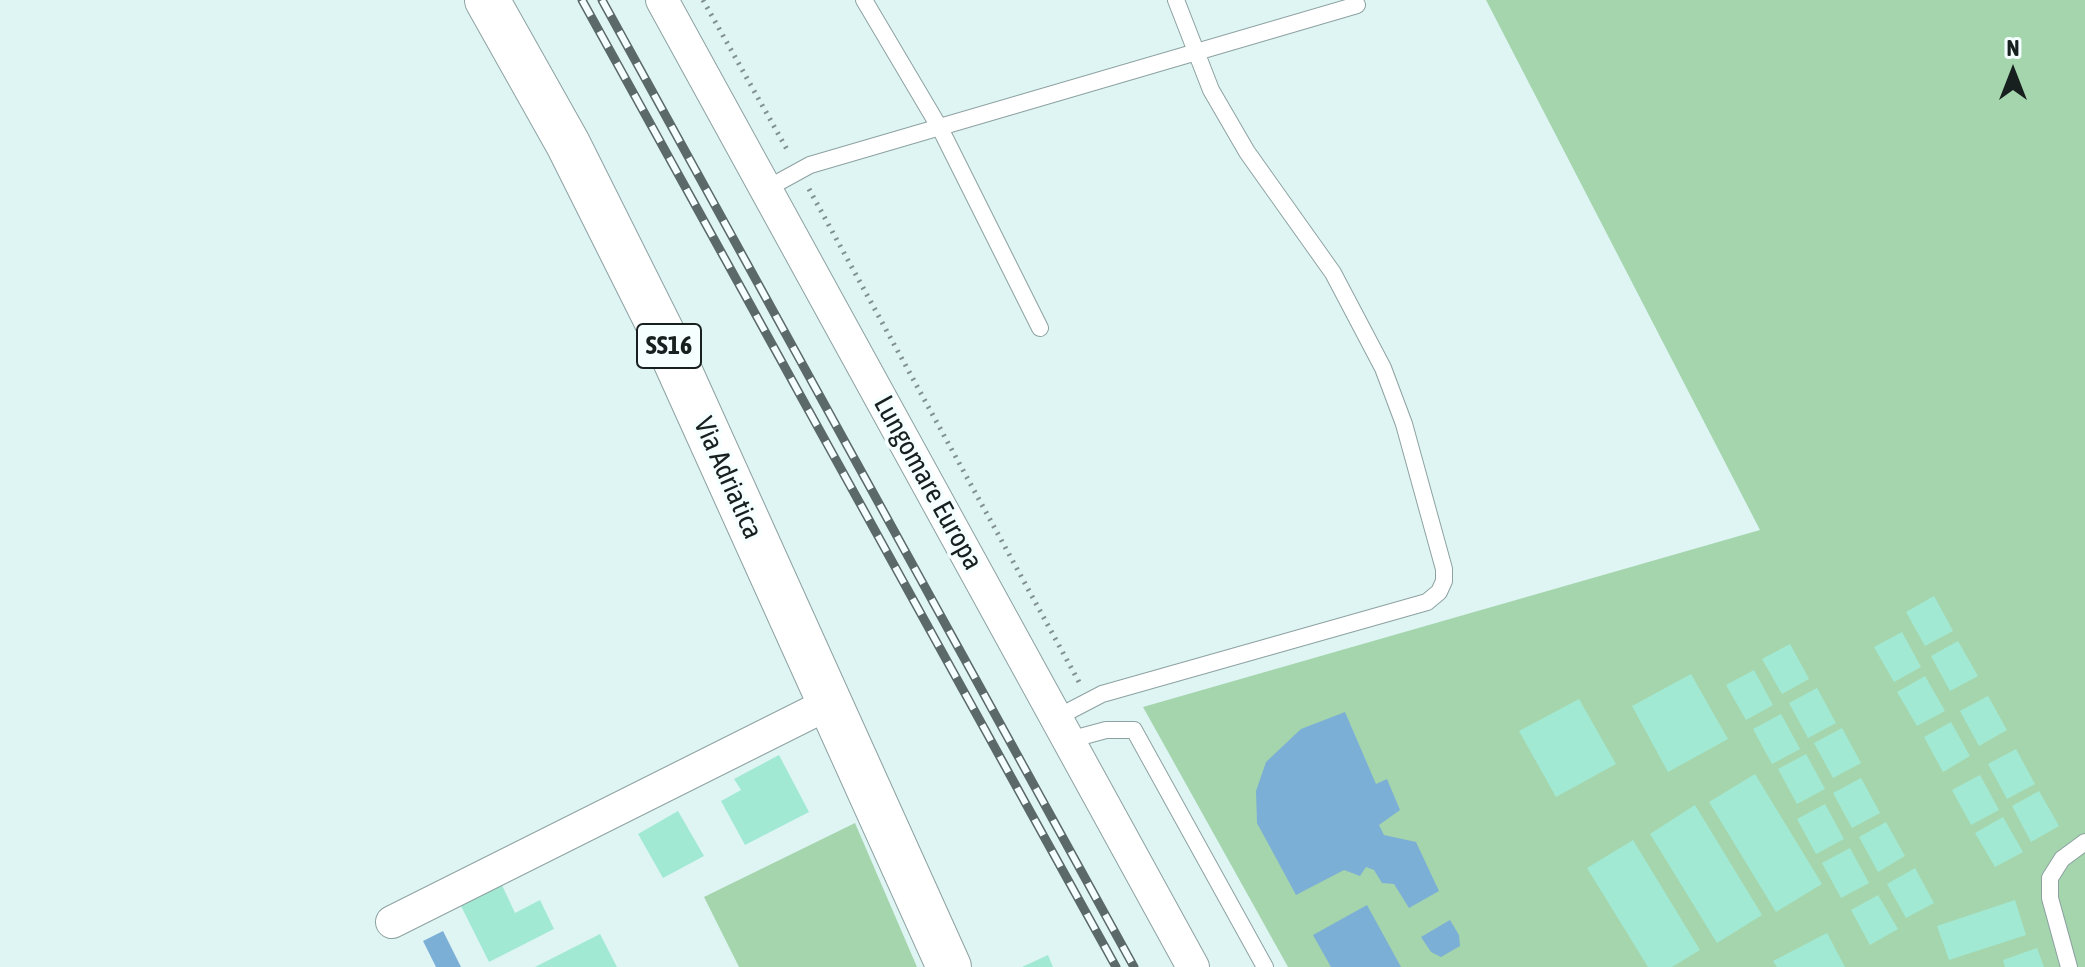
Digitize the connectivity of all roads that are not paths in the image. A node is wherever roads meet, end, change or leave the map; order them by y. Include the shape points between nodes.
1 (487, 0) edge
2 (662, 0) edge
3 (864, 0) edge
4 (1176, 0) edge
5 (1357, 5) dead end
6 (1194, 54) junction
7 (941, 130) junction
8 (768, 188) junction
9 (1040, 328) dead end
10 (830, 703) junction
11 (1062, 729) junction
12 (2085, 842) edge
13 (392, 922) dead end
14 (949, 967) edge
15 (1193, 967) edge
16 (1265, 967) edge
17 (2069, 967) edge

1 - 10 main road, Via Adriatica / SS16 via 630,265
2 - 8 street, Lungomare Europa
3 - 7 lane
4 - 6 lane
5 - 6 lane
6 - 7 lane
6 - 11 lane via 1247,152 1333,273 1383,368 1408,439 1444,581 1427,602 1090,701
7 - 8 lane via 799,171
7 - 9 lane
8 - 11 street, Lungomare Europa
10 - 13 street
10 - 14 main road, Via Adriatica / SS16
11 - 15 street, Lungomare Europa
11 - 16 lane via 1134,730
12 - 17 lane via 2062,859 2050,878 2050,898

